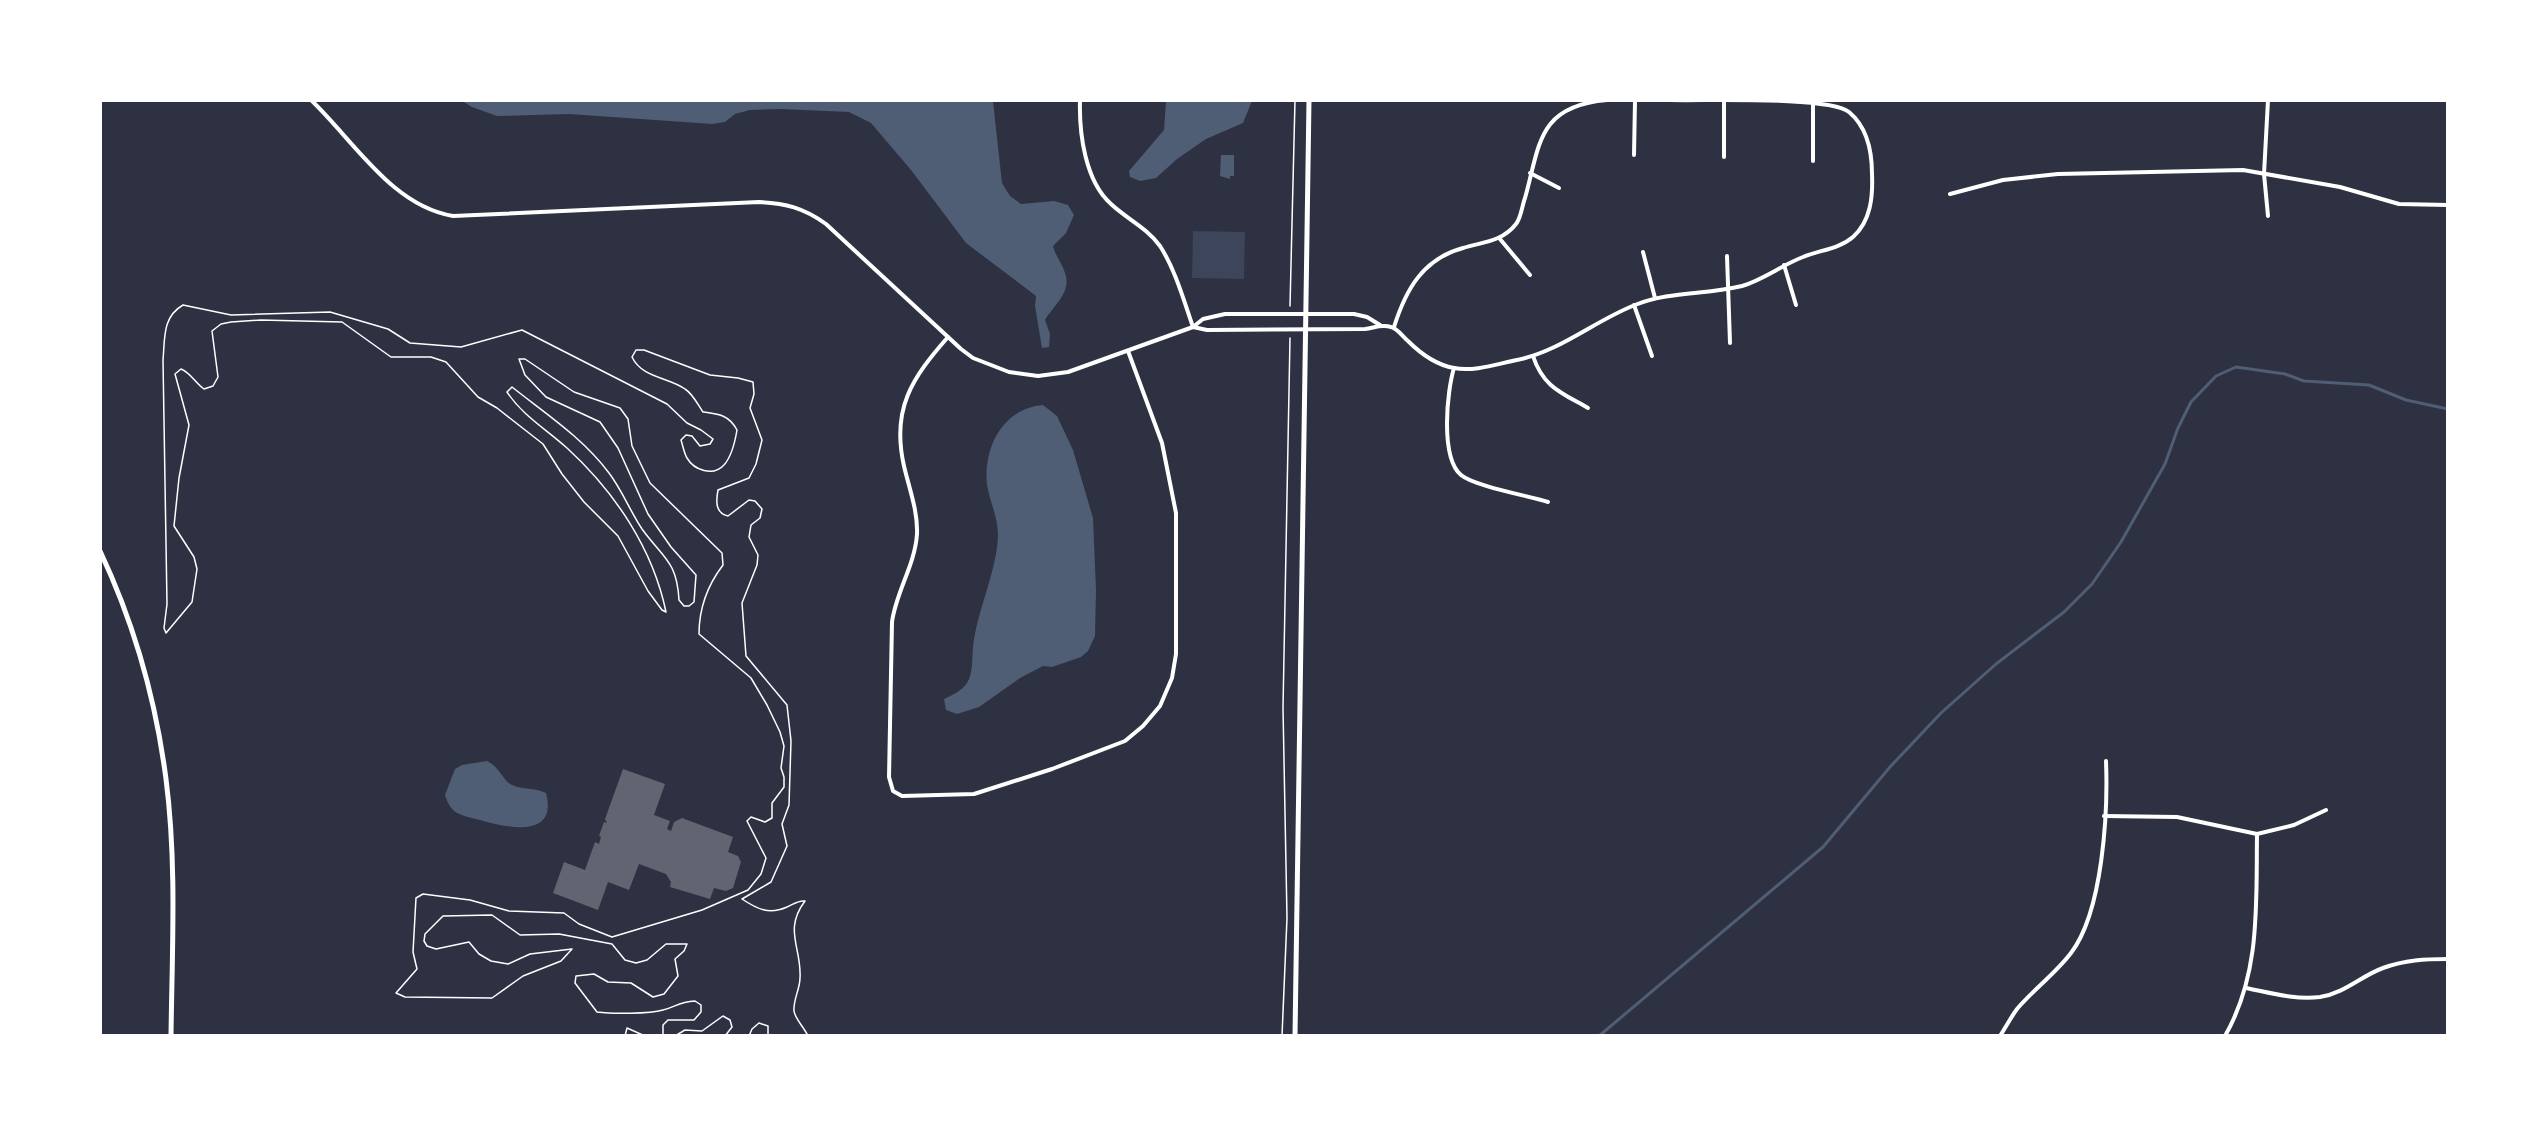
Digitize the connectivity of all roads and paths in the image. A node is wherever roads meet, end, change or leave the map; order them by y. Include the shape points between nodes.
1 (311, 100) edge
2 (1080, 100) edge
3 (1295, 100) edge
4 (1309, 100) edge
5 (1607, 100) edge
6 (1616, 100) edge
7 (1646, 100) edge
8 (1670, 100) edge
9 (2268, 100) edge
10 (1635, 101) edge
11 (1724, 102) edge
12 (1813, 103) junction
13 (1634, 154) dead end
14 (1724, 157) dead end
15 (1814, 161) dead end
16 (1530, 173) junction
17 (2264, 174) junction
18 (1558, 188) dead end
19 (1950, 194) dead end
20 (2448, 205) edge
21 (2268, 216) dead end
22 (1500, 239) junction
23 (1643, 252) dead end
24 (1727, 256) dead end
25 (1784, 265) junction
26 (1530, 275) dead end
27 (1727, 288) junction
28 (1655, 298) junction
29 (1634, 305) junction
30 (1796, 305) dead end
31 (1290, 308) dead end
32 (1305, 314) junction
33 (1380, 325) junction
34 (1193, 327) junction
35 (1394, 327) junction
36 (1305, 329) junction
37 (948, 337) junction
38 (1290, 338) dead end
39 (1730, 343) dead end
40 (1128, 351) junction
41 (1533, 356) junction
42 (1652, 356) dead end
43 (1454, 368) junction
44 (1588, 408) dead end
45 (1548, 502) dead end
46 (101, 554) edge
47 (2106, 761) dead end
48 (2326, 810) dead end
49 (2104, 816) junction
50 (2257, 834) junction
51 (2448, 958) edge
52 (2246, 988) junction
53 (171, 1035) edge
54 (625, 1035) edge
55 (645, 1035) edge
56 (663, 1035) edge
57 (675, 1035) edge
58 (725, 1035) edge
59 (749, 1035) edge
60 (768, 1035) edge
61 (808, 1035) edge
62 (1282, 1035) edge
63 (1295, 1035) edge
64 (2000, 1035) edge
65 (2225, 1035) edge

1 - 37 street via 384,178 415,203 436,213 453,216 759,202 801,208 826,224
2 - 34 street via 1084,156 1089,170 1108,202 1146,230 1160,246
3 - 31 path
4 - 32 street
5 - 16 street via 1573,108 1551,124 1536,149
6 - 10 street
7 - 10 street
8 - 11 street
9 - 17 street
10 - 13 street
11 - 12 street
11 - 14 street
12 - 15 street
12 - 25 street via 1843,109 1861,126 1869,146 1870,209 1853,236
16 - 18 street
16 - 22 street via 1517,223
17 - 19 street via 2243,170 2058,174 2003,180
17 - 20 street via 2340,187 2399,204
17 - 21 street
22 - 26 street
22 - 35 street via 1462,248 1428,264 1406,297
23 - 28 street
24 - 27 street
25 - 27 street via 1744,285
25 - 30 street
27 - 28 street
27 - 39 street
28 - 29 street
29 - 41 street
29 - 42 street
32 - 33 street via 1354,314
32 - 34 street via 1225,314 1203,319
32 - 36 street
33 - 35 street
33 - 36 street via 1365,329
34 - 36 street
34 - 40 street
35 - 43 street via 1425,355
36 - 63 street
37 - 40 street via 973,358 992,367 1038,376 1068,372
37 - 40 street via 913,381 900,423 899,438 917,533 892,622 890,781 895,793 902,796 974,794 1102,751 1125,741 1143,726 1167,692 1176,654 1176,513 1162,443
38 - 62 path via 1284,708 1287,918
41 - 43 street via 1478,368
41 - 44 street via 1549,385
43 - 45 street via 1446,410 1455,468 1467,478
46 - 53 street via 140,659 166,780 171,866
47 - 49 street
48 - 50 street via 2294,825
49 - 50 street via 2178,817
49 - 64 street via 2097,883 2083,930 2054,975 2018,1008
50 - 52 street via 2255,935
51 - 52 street via 2414,959 2321,997 2294,998
52 - 65 street
54 - 55 path via 627,1029
56 - 61 path via 663,1025 668,1020 694,1020 701,1005 695,1001 680,1002 663,1010 597,1012 575,983 576,976 594,974 608,982 631,983 653,997 664,994 678,976 675,959 687,944 666,944 647,960 636,963 625,960 612,944 559,934 520,935 492,915 443,916 425,934 427,946 436,949 469,942 491,961 508,964 530,954 572,949 561,961 523,976 492,998 405,997 396,993 417,969 413,952 416,898 423,894 470,900 509,911 564,913 579,924 612,937 748,890 761,874 766,858 747,820 751,817 765,822 772,818 772,803 784,787 784,746 751,678 699,634 709,584 723,566 722,553 650,483 632,446 628,419 620,408 574,392 525,359 519,359 525,375 546,398 600,422 618,448 648,514 696,575 694,602 689,606 679,600 678,580 670,562 643,529 609,473 565,426 512,387 507,392 519,409 567,448 609,492 648,554 666,612 648,591 618,536 584,502 543,444 478,397 446,362 431,357 391,357 342,322 231,322 213,331 218,377 213,386 204,388 181,369 175,374 189,425 174,526 194,557 197,569 192,602 166,633 163,360 166,323 172,311 183,305 231,315 330,312 388,329 410,343 460,347 522,330 667,404 687,423 702,429 713,439 710,444 700,446 686,435 681,440 687,458 698,470 710,472 723,466 734,447 737,430 732,420 703,412 686,389 648,373 635,365 632,357 636,350 644,350 710,375 753,382 750,408 762,440 756,464 749,478 718,490 716,500 722,515 728,516 749,500 762,509 760,518 751,525 749,537 758,555 742,603 746,656 787,705 791,741 789,805 782,824 787,846 771,882 742,899 762,911 805,901 795,914 795,947 801,963 794,1013
57 - 58 path via 685,1030 702,1031 723,1016 732,1027
59 - 60 path via 759,1023 768,1026

